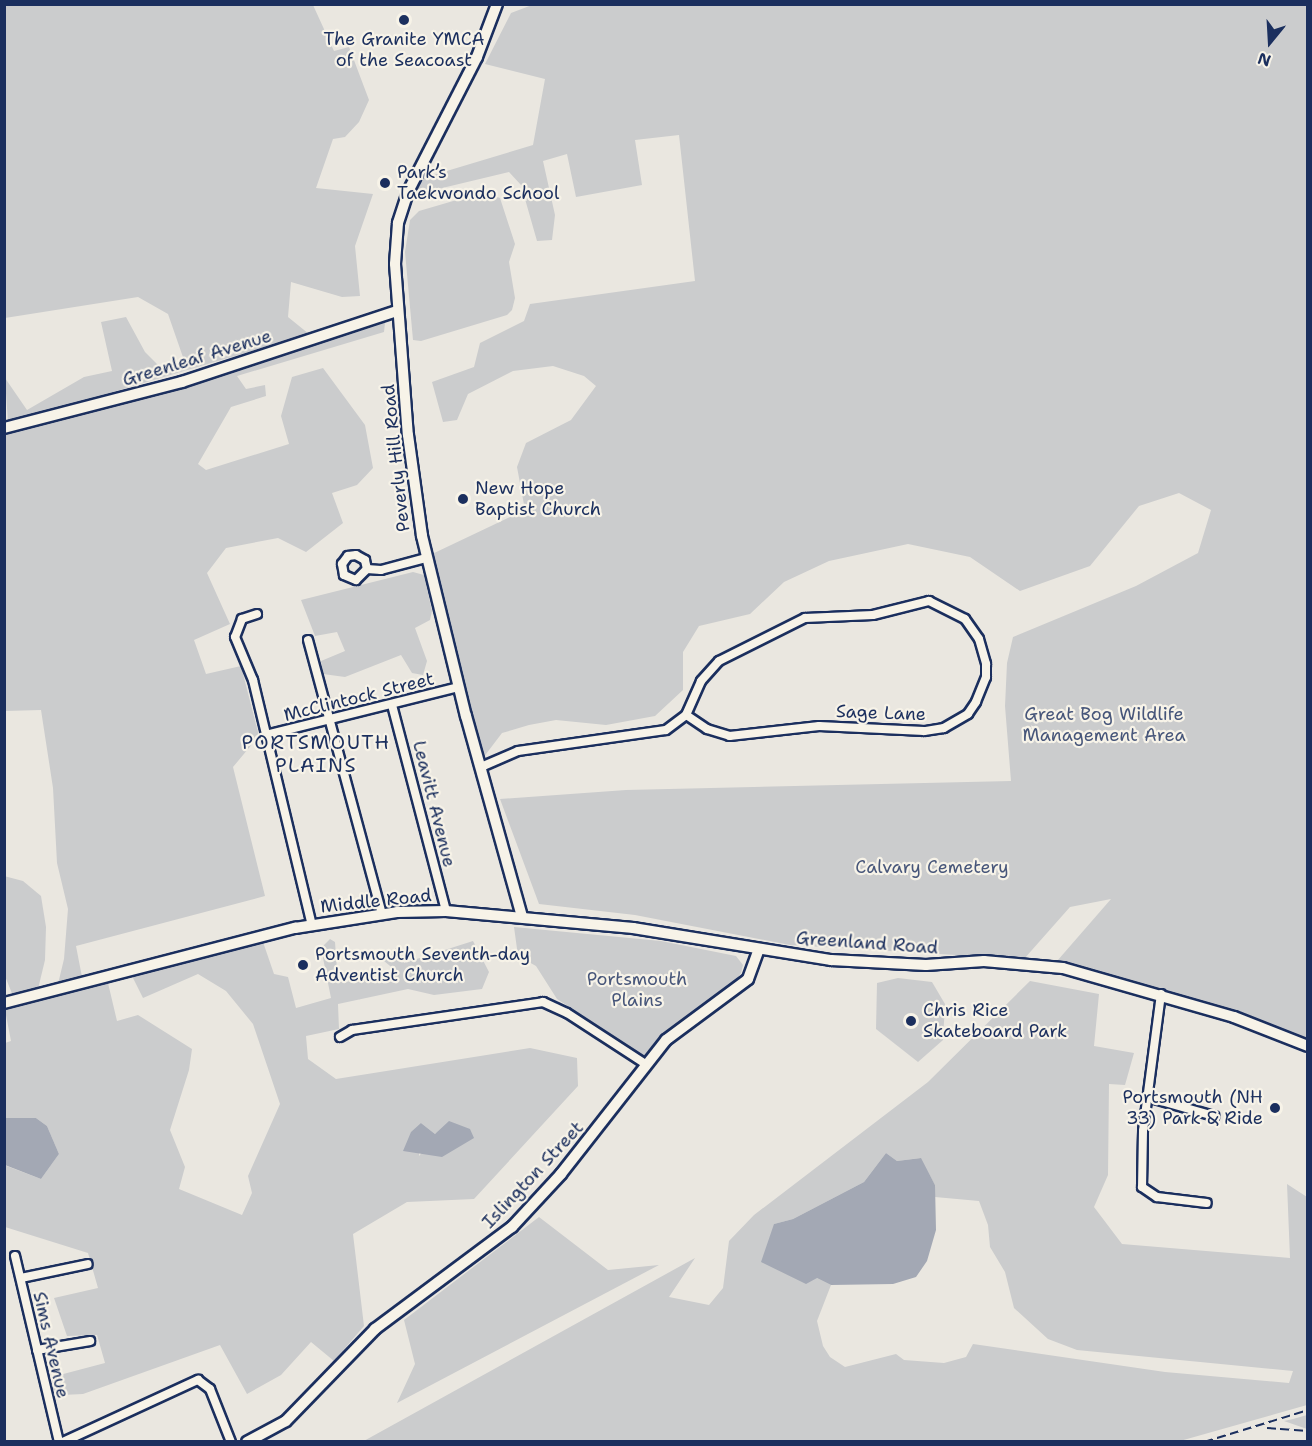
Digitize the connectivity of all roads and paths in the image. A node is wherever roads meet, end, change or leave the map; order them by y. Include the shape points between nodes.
1 (497, 4) edge
2 (397, 311) junction
3 (4, 428) edge
4 (426, 558) junction
5 (367, 569) dead end
6 (257, 614) dead end
7 (308, 640) dead end
8 (458, 687) junction
9 (392, 705) junction
10 (686, 715) junction
11 (330, 721) junction
12 (266, 735) junction
13 (481, 767) junction
14 (446, 911) junction
15 (382, 914) junction
16 (522, 917) junction
17 (312, 925) junction
18 (758, 951) junction
19 (1161, 994) junction
20 (4, 1004) edge
21 (1224, 1016) junction
22 (340, 1037) dead end
23 (1308, 1046) edge
24 (1308, 1054) edge
25 (647, 1065) junction
26 (1147, 1096) junction
27 (1214, 1116) dead end
28 (1207, 1203) dead end
29 (15, 1256) dead end
30 (88, 1263) dead end
31 (21, 1278) junction
32 (90, 1341) dead end
33 (37, 1350) junction
34 (61, 1442) edge
35 (231, 1442) edge
36 (247, 1442) edge

1 - 2 street, Peverly Hill Road via 477,57 408,192 396,240
2 - 3 street, Greenleaf Avenue via 182,382
2 - 4 street, Peverly Hill Road via 413,478
4 - 5 street via 381,570
4 - 8 street, Peverly Hill Road
6 - 12 street via 242,619 235,637 252,680
7 - 11 street
8 - 9 street, McClintock Street
8 - 13 street, Peverly Hill Road
9 - 11 street, McClintock Street
9 - 14 street, Leavitt Avenue
10 - 10 street, Sage Lane via 701,681 719,661 805,618 873,615 929,601 965,619 979,639 986,664 986,677 968,714 944,728 924,732 819,726 730,736 707,729
10 - 13 street via 657,734 518,751
11 - 12 street, McClintock Street
11 - 15 street
12 - 17 street
13 - 16 street, Peverly Hill Road
14 - 15 street, Middle Road
14 - 16 street, Middle Road
15 - 17 street, Middle Road
16 - 18 street, Middle Road via 633,928
17 - 20 street, Middle Road
18 - 19 street, Greenland Road via 869,963 1028,967
18 - 25 street, Islington Street via 743,983 674,1032
19 - 21 street, Greenland Road
19 - 26 street
21 - 23 street, Greenland Road
21 - 24 street, Greenland Road via 1231,1023
22 - 25 street via 352,1030 550,1003
25 - 36 street, Islington Street via 561,1174 512,1227 375,1329 286,1421
26 - 27 street
26 - 28 street via 1142,1187 1157,1197
29 - 31 street, Sims Avenue
30 - 31 street
31 - 33 street, Sims Avenue
32 - 33 street
33 - 34 street, Sims Avenue
34 - 35 street via 183,1385 202,1381 210,1389

